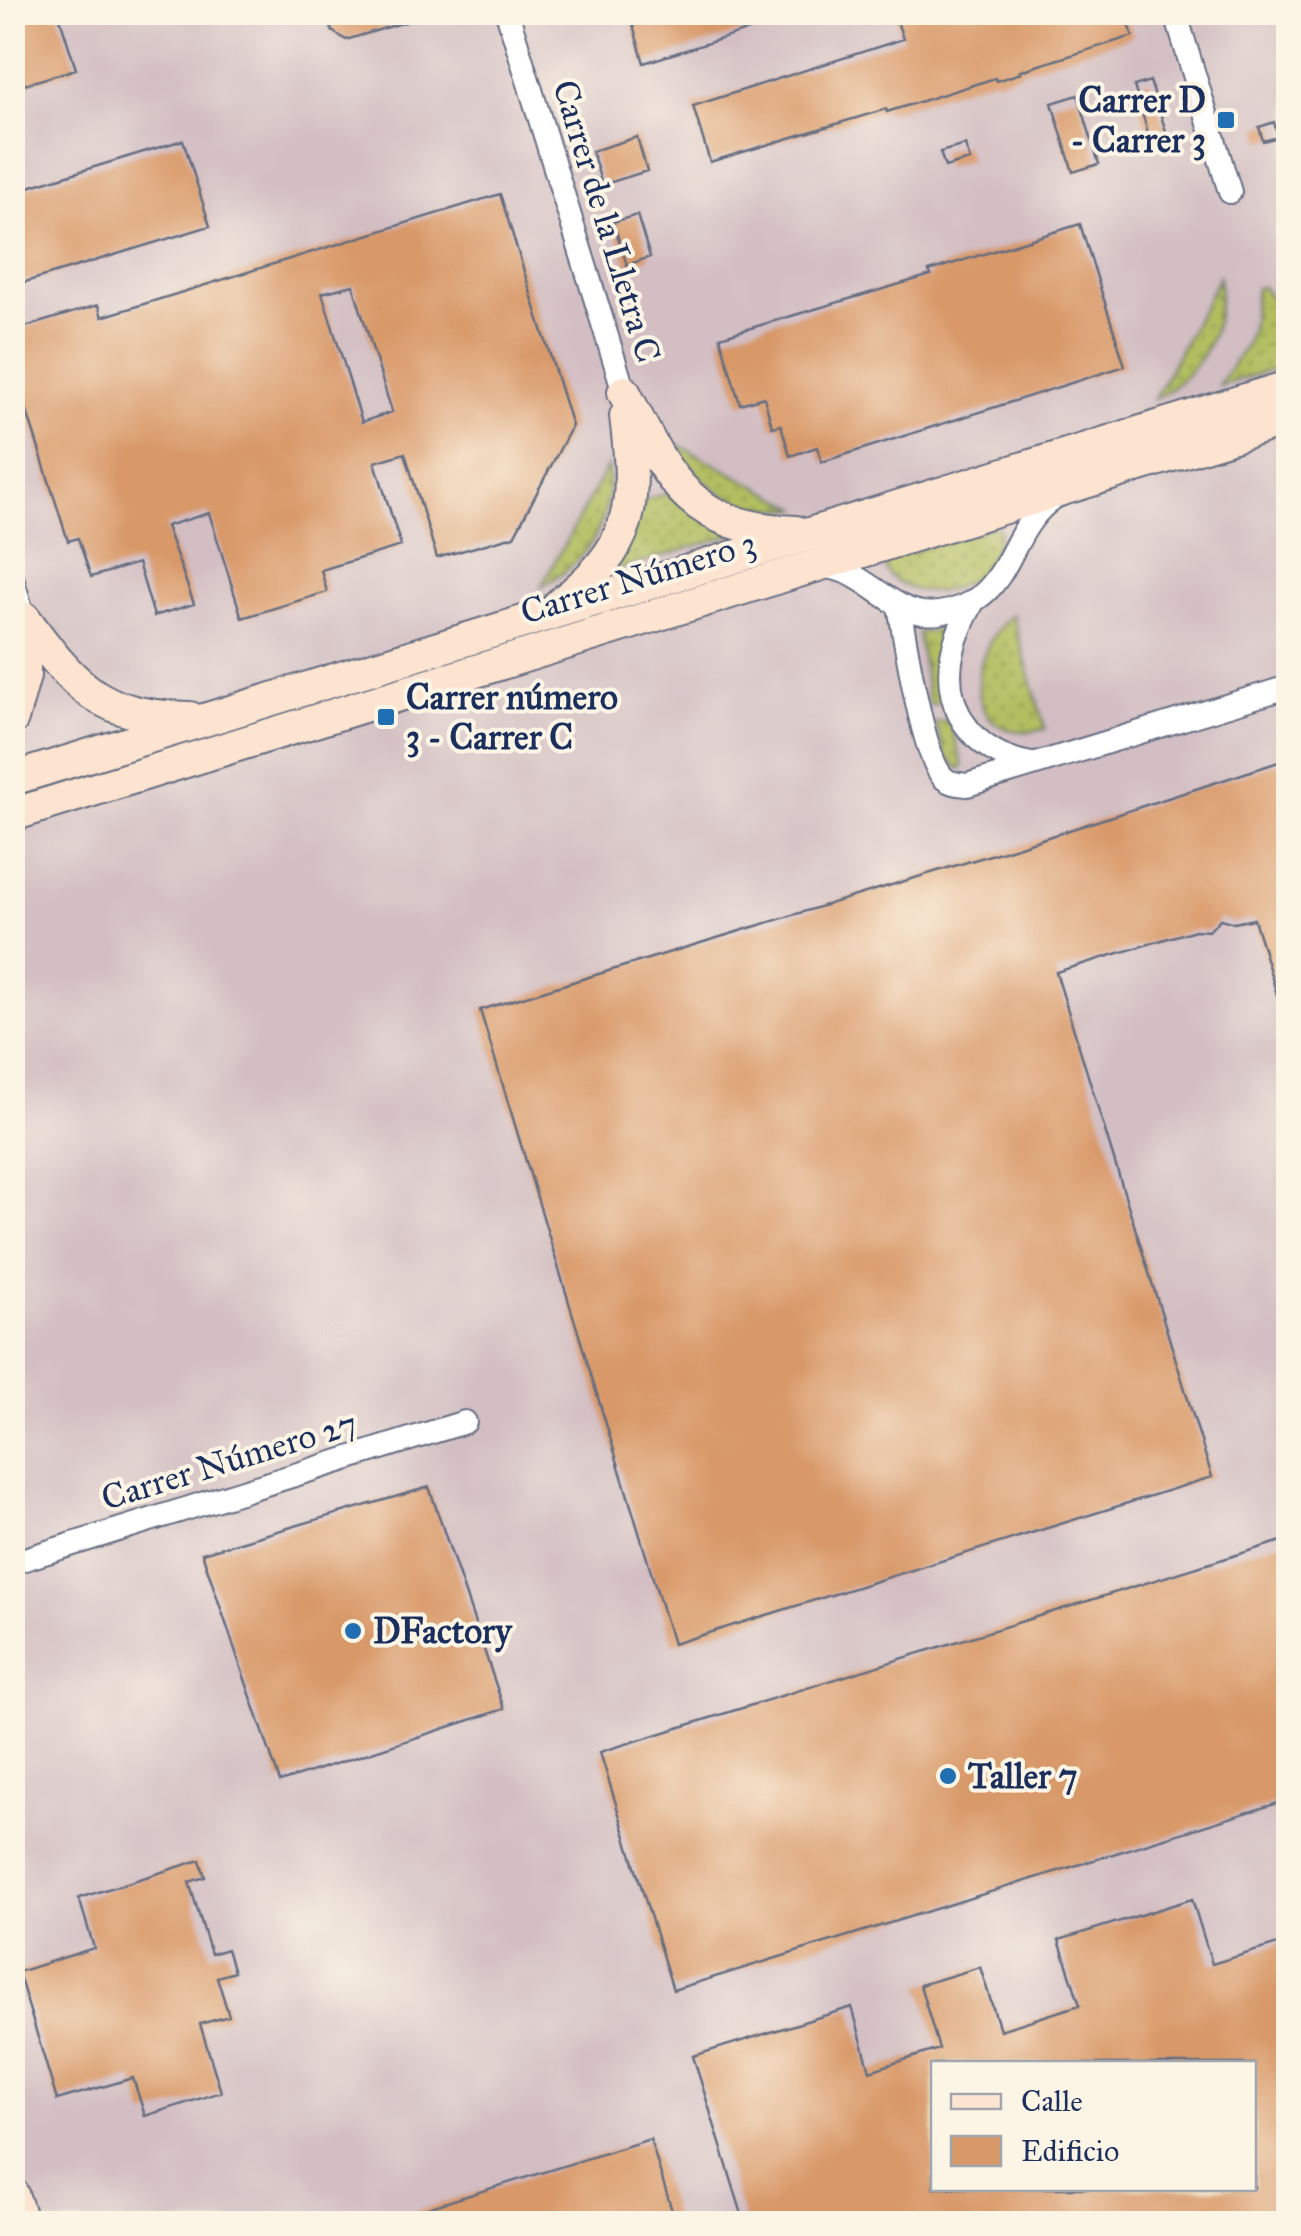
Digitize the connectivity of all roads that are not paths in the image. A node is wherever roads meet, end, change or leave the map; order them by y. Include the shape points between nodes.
1 (506, 12) edge
2 (1175, 12) edge
3 (1230, 192) dead end
4 (1288, 387) edge
5 (624, 392) junction
6 (1288, 419) edge
7 (1081, 483) junction
8 (814, 532) junction
9 (807, 567) junction
10 (12, 578) edge
11 (974, 600) junction
12 (899, 606) junction
13 (546, 615) junction
14 (24, 618) junction
15 (1288, 686) edge
16 (215, 718) junction
17 (12, 719) edge
18 (1035, 765) junction
19 (12, 779) edge
20 (12, 815) edge
21 (466, 1422) dead end
22 (12, 1564) edge
23 (12, 2194) edge
24 (22, 2224) edge

1 - 5 street, Carrer de la Lletra C
2 - 3 street
4 - 8 main road, Carrer Número 3
5 - 8 main road via 668,474 698,505 766,531
5 - 13 main road via 634,474 628,519 594,574
6 - 7 main road, Carrer Número 3
7 - 9 main road, Carrer Número 3
7 - 11 street via 1035,514 1009,565
8 - 13 main road, Carrer Número 3
9 - 12 street via 856,575
9 - 20 main road, Carrer Número 3
10 - 14 street
11 - 12 street via 936,614
11 - 18 street via 954,644 951,692 959,717 996,755
12 - 18 street via 917,701 944,779 967,784
13 - 16 main road, Carrer Número 3
14 - 16 main road via 66,673 94,696 155,717
14 - 17 main road via 24,676
15 - 18 street
16 - 19 main road, Carrer Número 3
21 - 22 street, Carrer Número 27
23 - 24 main road

